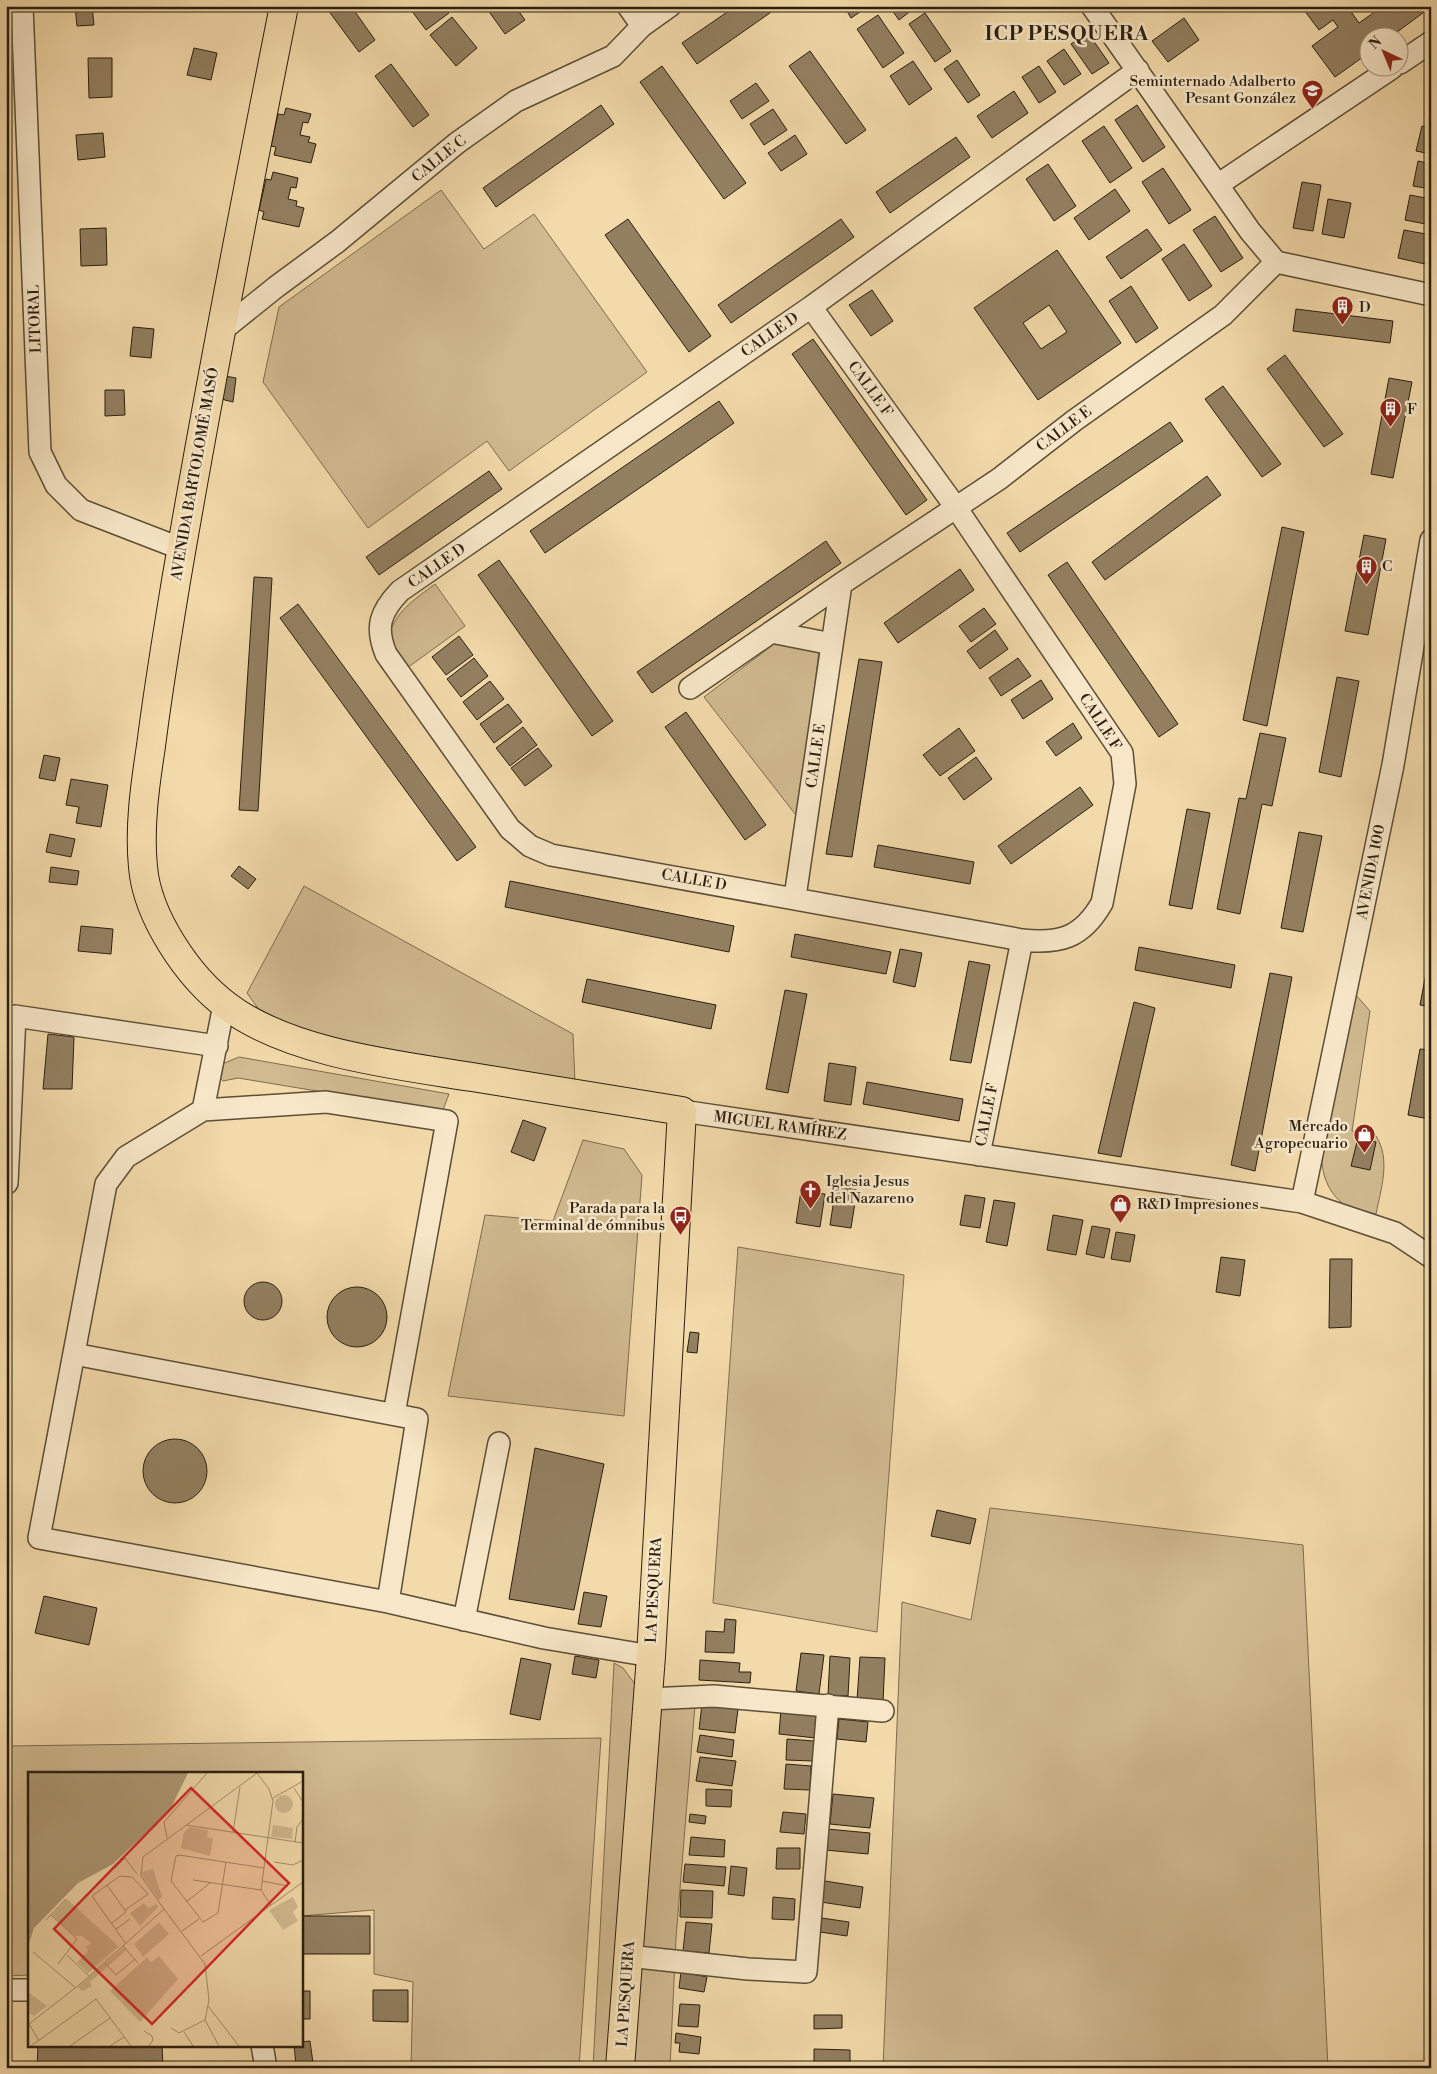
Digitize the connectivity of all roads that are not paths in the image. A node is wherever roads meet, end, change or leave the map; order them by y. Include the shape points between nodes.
1 (22, 6) edge
2 (284, 6) edge
3 (628, 6) edge
4 (670, 6) edge
5 (1092, 6) edge
6 (642, 26) junction
7 (1431, 42) edge
8 (1410, 56) edge
9 (1138, 70) junction
10 (1377, 78) edge
11 (1219, 184) junction
12 (1276, 262) junction
13 (1431, 295) edge
14 (811, 307) junction
15 (220, 332) junction
16 (957, 509) junction
17 (1431, 540) edge
18 (182, 549) junction
19 (841, 584) junction
20 (771, 632) junction
21 (832, 644) junction
22 (690, 688) dead end
23 (795, 898) junction
24 (1022, 940) junction
25 (170, 941) joint
26 (224, 1005) junction
27 (216, 1046) junction
28 (203, 1110) junction
29 (682, 1111) junction
30 (979, 1155) junction
31 (7, 1183) edge
32 (1302, 1202) junction
33 (1426, 1253) edge
34 (74, 1354) junction
35 (394, 1414) junction
36 (499, 1443) dead end
37 (388, 1602) junction
38 (464, 1620) junction
39 (651, 1656) junction
40 (648, 1699) junction
41 (828, 1705) junction
42 (883, 1711) dead end
43 (628, 1956) junction
44 (6, 1990) edge
45 (28, 1990) edge
46 (262, 2046) edge
47 (266, 2068) edge
48 (620, 2068) edge

1 - 18 street, LITORAL via 40,452 56,485 81,510
2 - 15 main road, AVENIDA BARTOLOMÉ MASÓ
3 - 6 street
4 - 6 street, CALLE C
5 - 9 street
6 - 15 street, CALLE C via 613,56 516,101 457,143 337,242
7 - 8 street
9 - 11 street
9 - 14 street, CALLE D
10 - 11 street
11 - 12 street via 1250,231
12 - 13 street
12 - 16 street, CALLE E via 1223,315
14 - 16 street, CALLE F
14 - 23 street, CALLE D via 400,591 384,611 380,624 380,640 386,654 510,829 530,846 551,855
15 - 18 main road, AVENIDA BARTOLOMÉ MASÓ
16 - 19 street, CALLE E
16 - 24 street, CALLE F via 1122,753 1125,784 1102,903 1093,919 1075,934 1043,942
17 - 32 street, AVENIDA 100 via 1393,765
18 - 25 main road, AVENIDA BARTOLOMÉ MASÓ via 146,778 142,844 148,890 156,916
19 - 20 street, CALLE E
19 - 21 street, CALLE E
20 - 21 street
20 - 22 street, CALLE E
21 - 23 street, CALLE E
23 - 24 street, CALLE D
24 - 30 street, CALLE F
25 - 26 main road, MIGUEL RAMÍREZ via 192,971
26 - 27 street
26 - 29 main road, MIGUEL RAMÍREZ via 271,1033 371,1060
27 - 28 street
27 - 31 street via 15,1016
28 - 34 street via 126,1157 106,1184
28 - 35 street via 326,1102 447,1121
29 - 30 street, MIGUEL RAMÍREZ
29 - 39 main road, LA PESQUERA
30 - 32 street, MIGUEL RAMÍREZ
32 - 33 street, MIGUEL RAMÍREZ via 1395,1233
34 - 35 street
34 - 37 street via 39,1538
35 - 37 street via 417,1419
36 - 38 street
37 - 38 street
38 - 39 street via 544,1638
39 - 40 main road, LA PESQUERA
40 - 41 street via 714,1696
40 - 43 main road, LA PESQUERA
41 - 42 street
41 - 43 street via 806,1972
43 - 48 main road, LA PESQUERA
44 - 45 street
46 - 47 street

